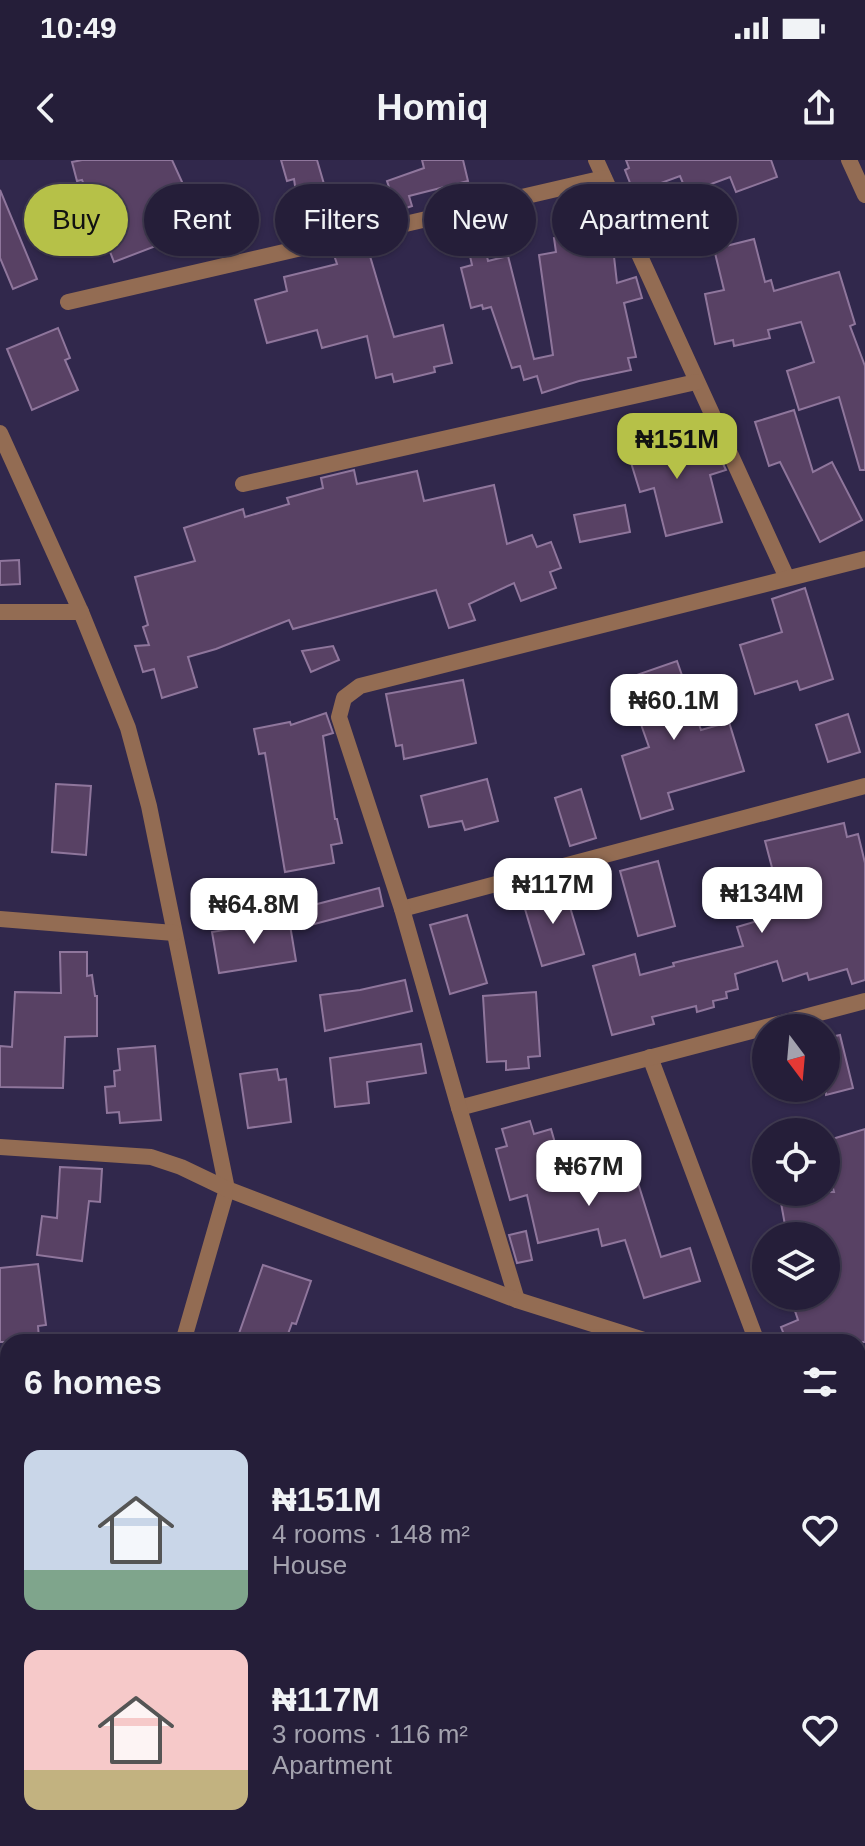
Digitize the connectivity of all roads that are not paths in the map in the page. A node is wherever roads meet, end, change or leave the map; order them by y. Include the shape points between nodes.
1 (596, 160) edge
2 (849, 160) edge
3 (859, 160) edge
4 (604, 178) junction
5 (865, 195) edge
6 (68, 302) dead end
7 (696, 382) junction
8 (0, 433) edge
9 (243, 484) dead end
10 (865, 559) edge
11 (787, 578) junction
12 (0, 612) edge
13 (81, 612) junction
14 (865, 786) edge
15 (402, 909) junction
16 (0, 919) edge
17 (174, 933) junction
18 (864, 1003) edge
19 (650, 1057) junction
20 (459, 1108) junction
21 (0, 1147) edge
22 (227, 1189) junction
23 (517, 1300) junction
24 (185, 1334) edge
25 (625, 1334) edge
26 (754, 1334) edge

1 - 4 street
2 - 3 street
2 - 5 street
4 - 6 street
4 - 7 street
7 - 9 street
7 - 11 street
8 - 13 street
10 - 11 street
11 - 15 street via 360,686 344,698 339,717
12 - 13 street
13 - 17 street via 128,728
14 - 15 street
15 - 20 street
16 - 17 street
17 - 22 street
18 - 19 street
19 - 20 street
19 - 26 street
20 - 23 street
21 - 22 street via 151,1157
22 - 23 street
22 - 24 street
23 - 25 street

